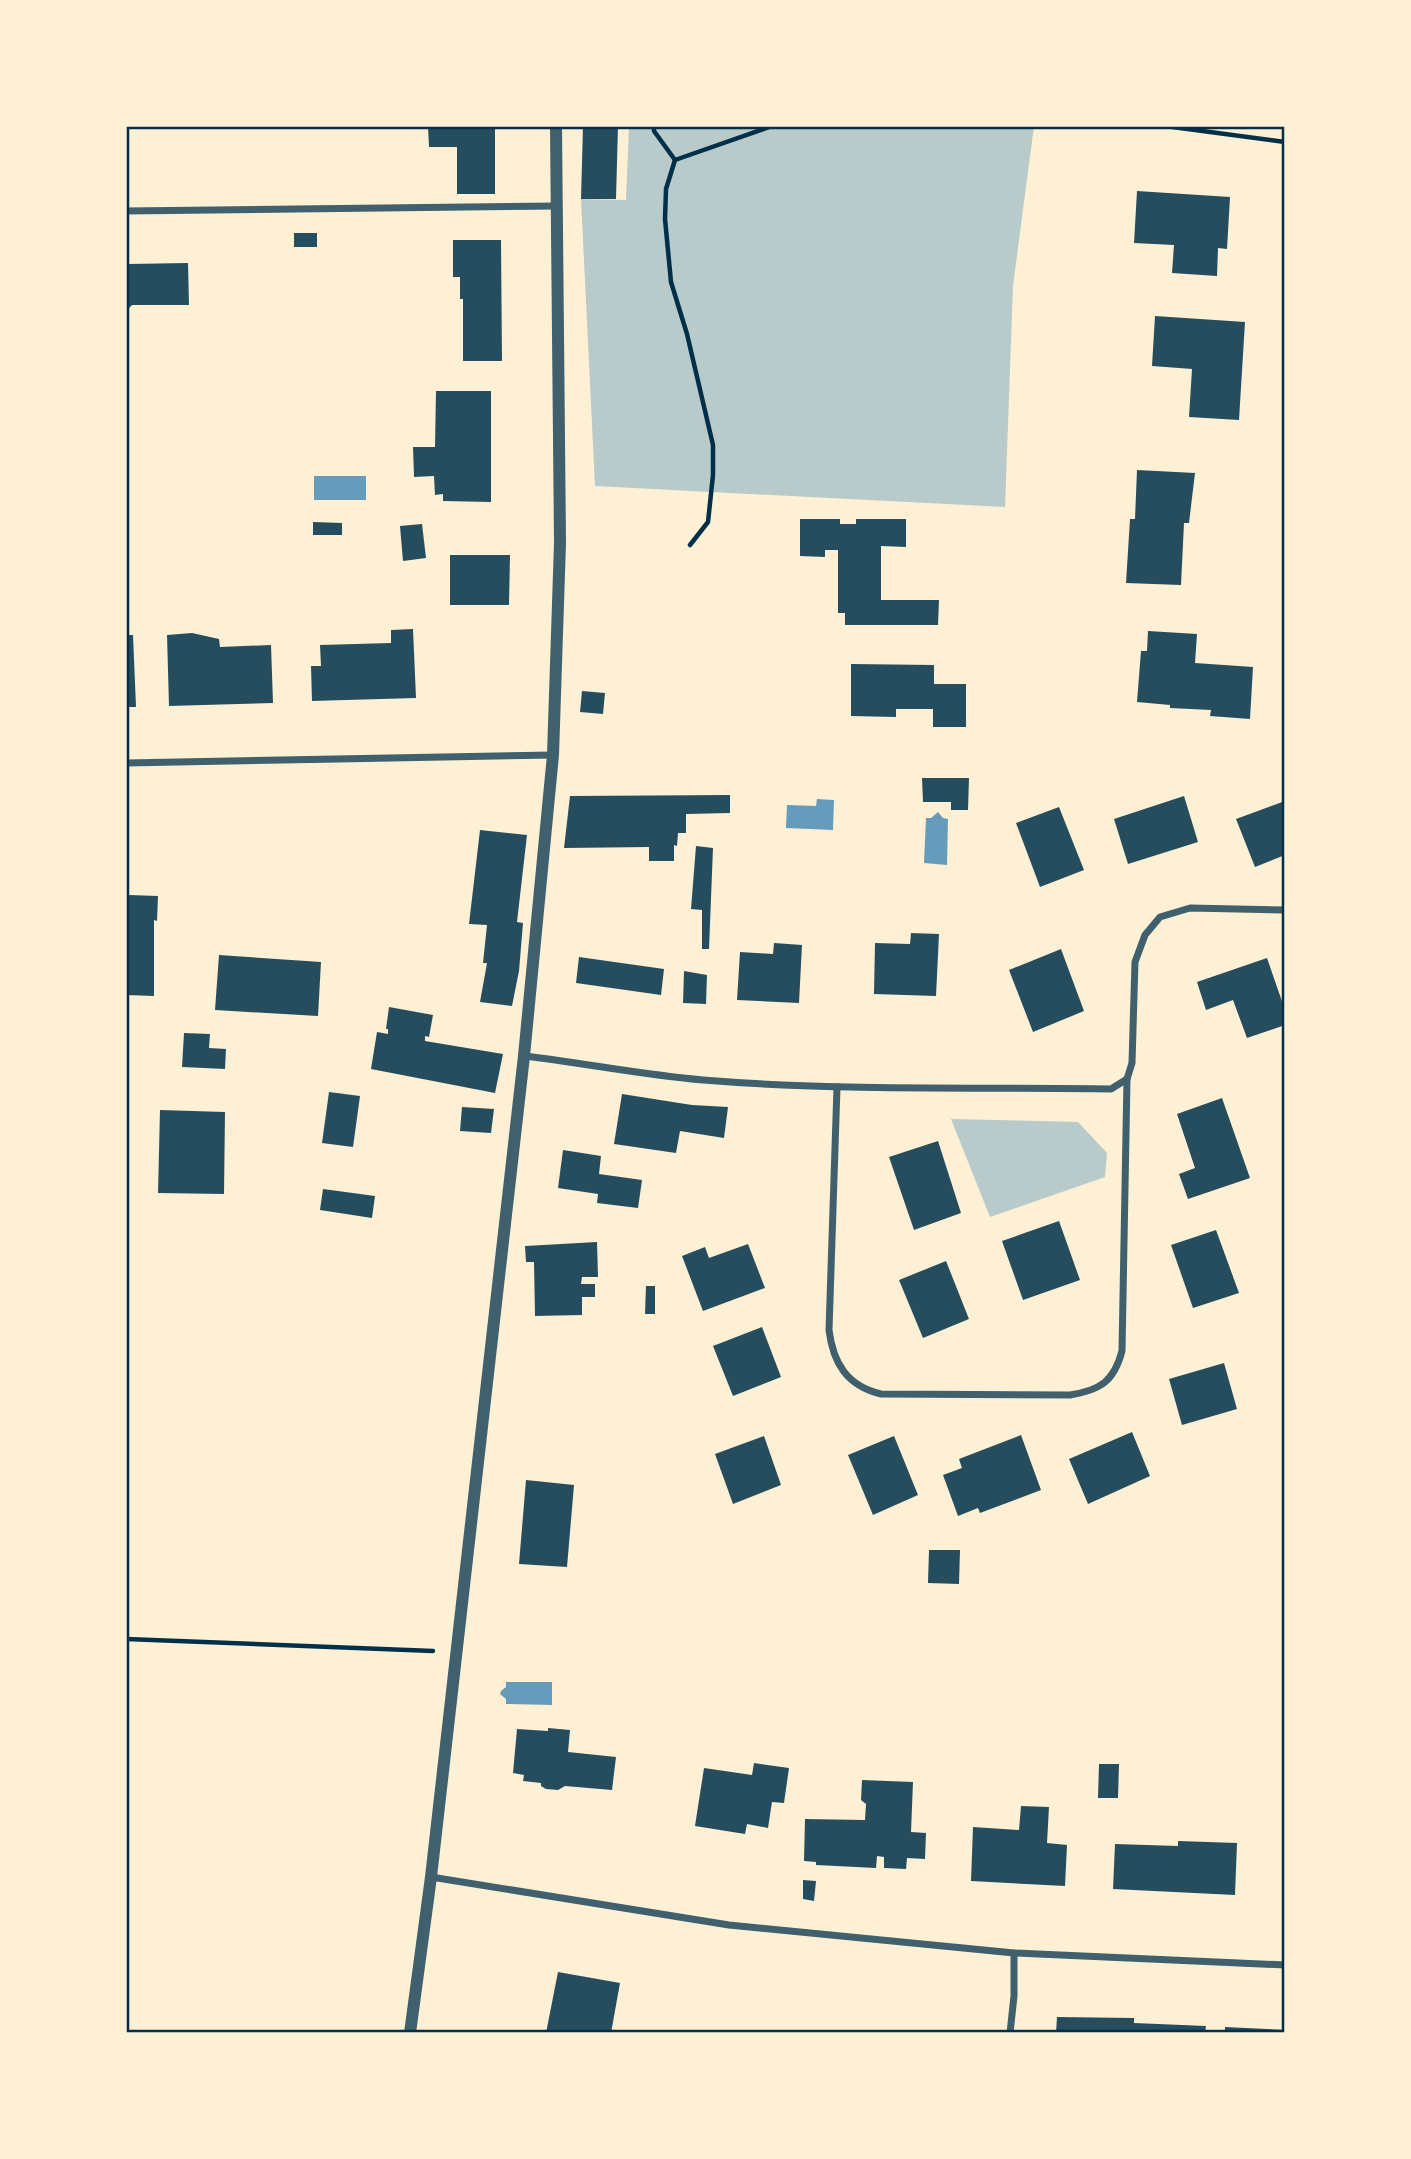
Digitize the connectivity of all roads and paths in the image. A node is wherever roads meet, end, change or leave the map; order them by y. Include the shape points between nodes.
1 (556, 126) edge
2 (654, 126) edge
3 (772, 126) edge
4 (1165, 126) edge
5 (1285, 142) edge
6 (675, 160) junction
7 (555, 206) junction
8 (126, 211) edge
9 (690, 545) dead end
10 (552, 755) junction
11 (126, 763) edge
12 (1285, 910) edge
13 (524, 1056) junction
14 (1127, 1079) junction
15 (837, 1087) junction
16 (126, 1639) edge
17 (456, 1652) junction
18 (431, 1877) junction
19 (1014, 1953) junction
20 (1285, 1965) edge
21 (410, 2033) edge
22 (1010, 2033) edge

1 - 7 street
2 - 6 path
3 - 6 path
4 - 5 path
6 - 9 path via 666,190 665,219 671,282 713,445 708,522
7 - 8 street
7 - 10 street via 560,543
10 - 11 street
10 - 13 street
12 - 14 street via 1189,908 1160,917 1145,935 1135,962 1132,1063
13 - 15 street via 700,1080
13 - 17 street
14 - 15 street via 1111,1089
14 - 15 street via 1122,1351 1118,1368 1107,1381 1092,1391 1070,1395 881,1394 854,1383 838,1365 829,1330
16 - 17 path
17 - 18 street
18 - 19 street via 729,1925
18 - 21 street
19 - 20 street
19 - 22 street

